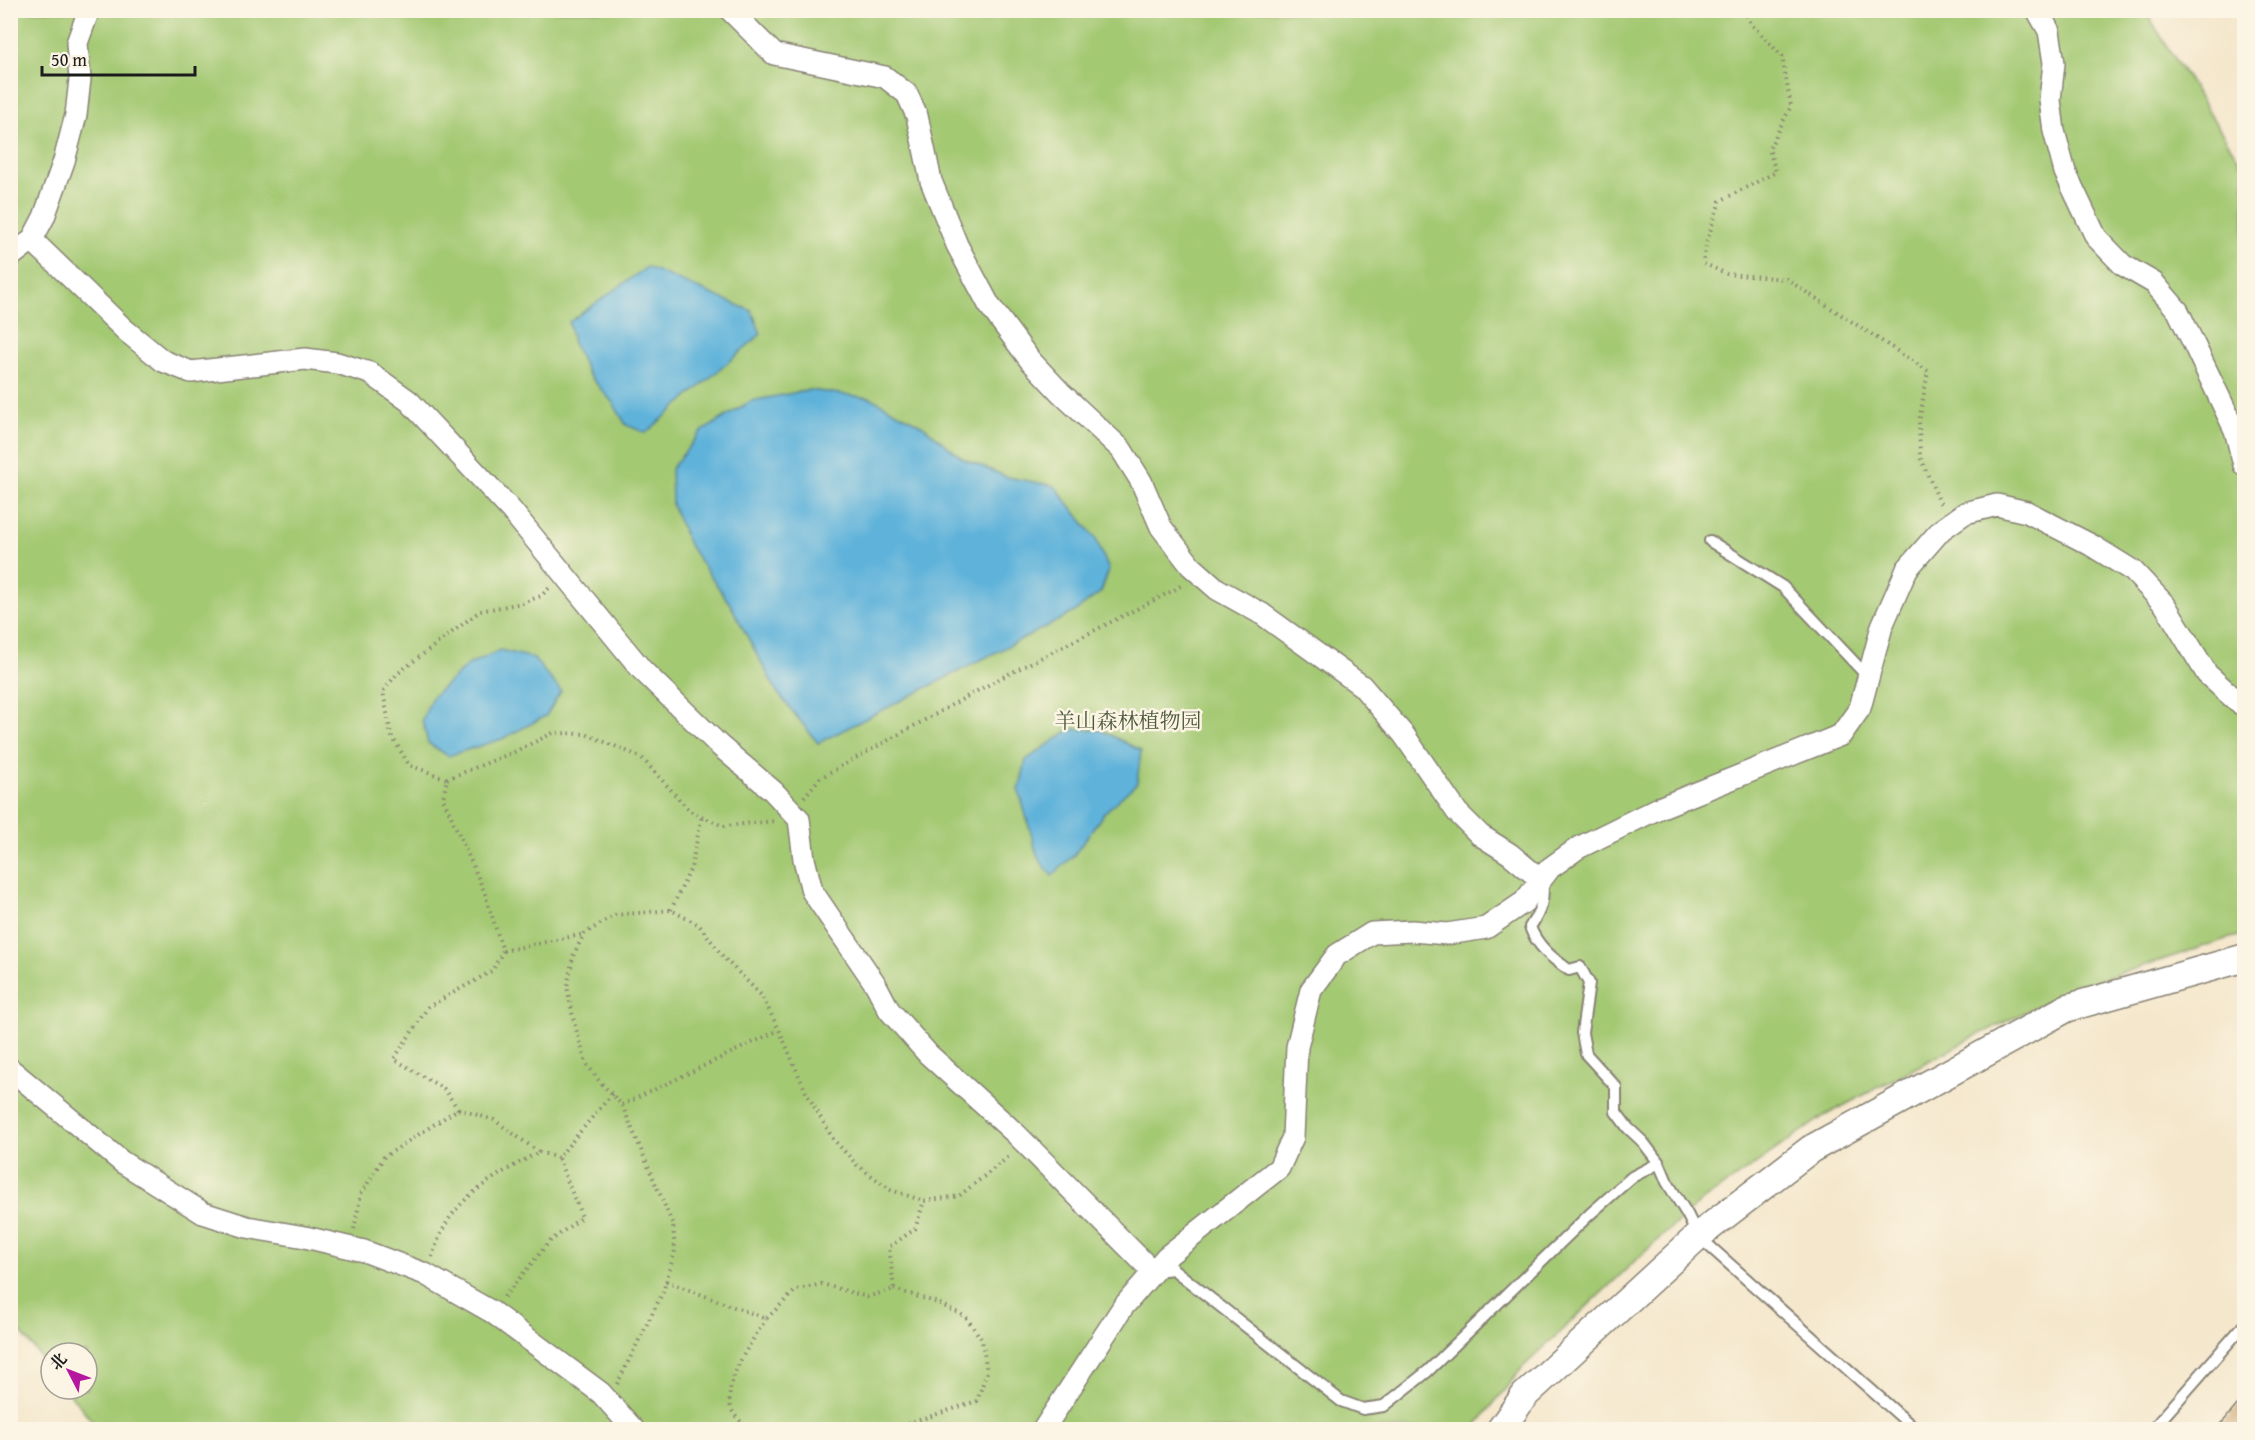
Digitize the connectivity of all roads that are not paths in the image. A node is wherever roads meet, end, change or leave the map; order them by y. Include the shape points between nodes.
1 (89, 10) edge
2 (730, 10) edge
3 (2037, 10) edge
4 (32, 240) junction
5 (10, 257) edge
6 (2244, 465) edge
7 (1710, 541) dead end
8 (1869, 677) junction
9 (2244, 705) edge
10 (1541, 880) junction
11 (2244, 958) edge
12 (12, 1074) edge
13 (1659, 1163) junction
14 (1698, 1236) junction
15 (1153, 1272) junction
16 (2244, 1325) edge
17 (634, 1430) edge
18 (1043, 1430) edge
19 (1500, 1430) edge
20 (1916, 1430) edge
21 (2152, 1430) edge

1 - 4 street via 77,43 80,79 76,115 64,161
2 - 10 street via 774,54 885,77 907,94 918,116 931,182 957,245 989,305 1030,360 1121,449 1161,526 1197,572 1362,686 1404,735 1456,812 1480,836
3 - 6 street via 2049,31 2054,63 2050,100 2065,172 2096,237 2123,265 2154,283 2178,311 2235,430
4 - 5 street
4 - 15 street via 125,330 163,361 191,372 306,359 337,363 370,373 409,401 512,510 642,670 796,815 812,891 889,1010 928,1054 1026,1143
7 - 8 lane via 1783,587
8 - 9 street via 1882,626 1906,569 1949,524 1965,513 1997,505 2027,512 2133,571 2165,605 2207,674
8 - 10 street via 1860,708 1841,735 1659,808 1578,848 1550,868
10 - 13 lane via 1544,892 1540,912 1530,927 1534,938 1569,970 1580,968 1589,983 1582,1033 1586,1054 1616,1087 1616,1112
10 - 15 street via 1524,902 1486,928 1447,934 1372,933 1337,955 1311,990 1297,1047 1293,1137 1279,1168 1166,1257
11 - 14 street via 2067,1008 1810,1149
12 - 17 street via 122,1162 203,1213 247,1227 350,1247 425,1274 492,1312 609,1401
13 - 14 lane
13 - 15 lane via 1632,1177 1590,1214 1428,1371 1384,1406 1363,1410 1341,1401 1173,1269
14 - 19 street via 1525,1395
14 - 20 lane
15 - 18 street via 1123,1307
16 - 21 lane

